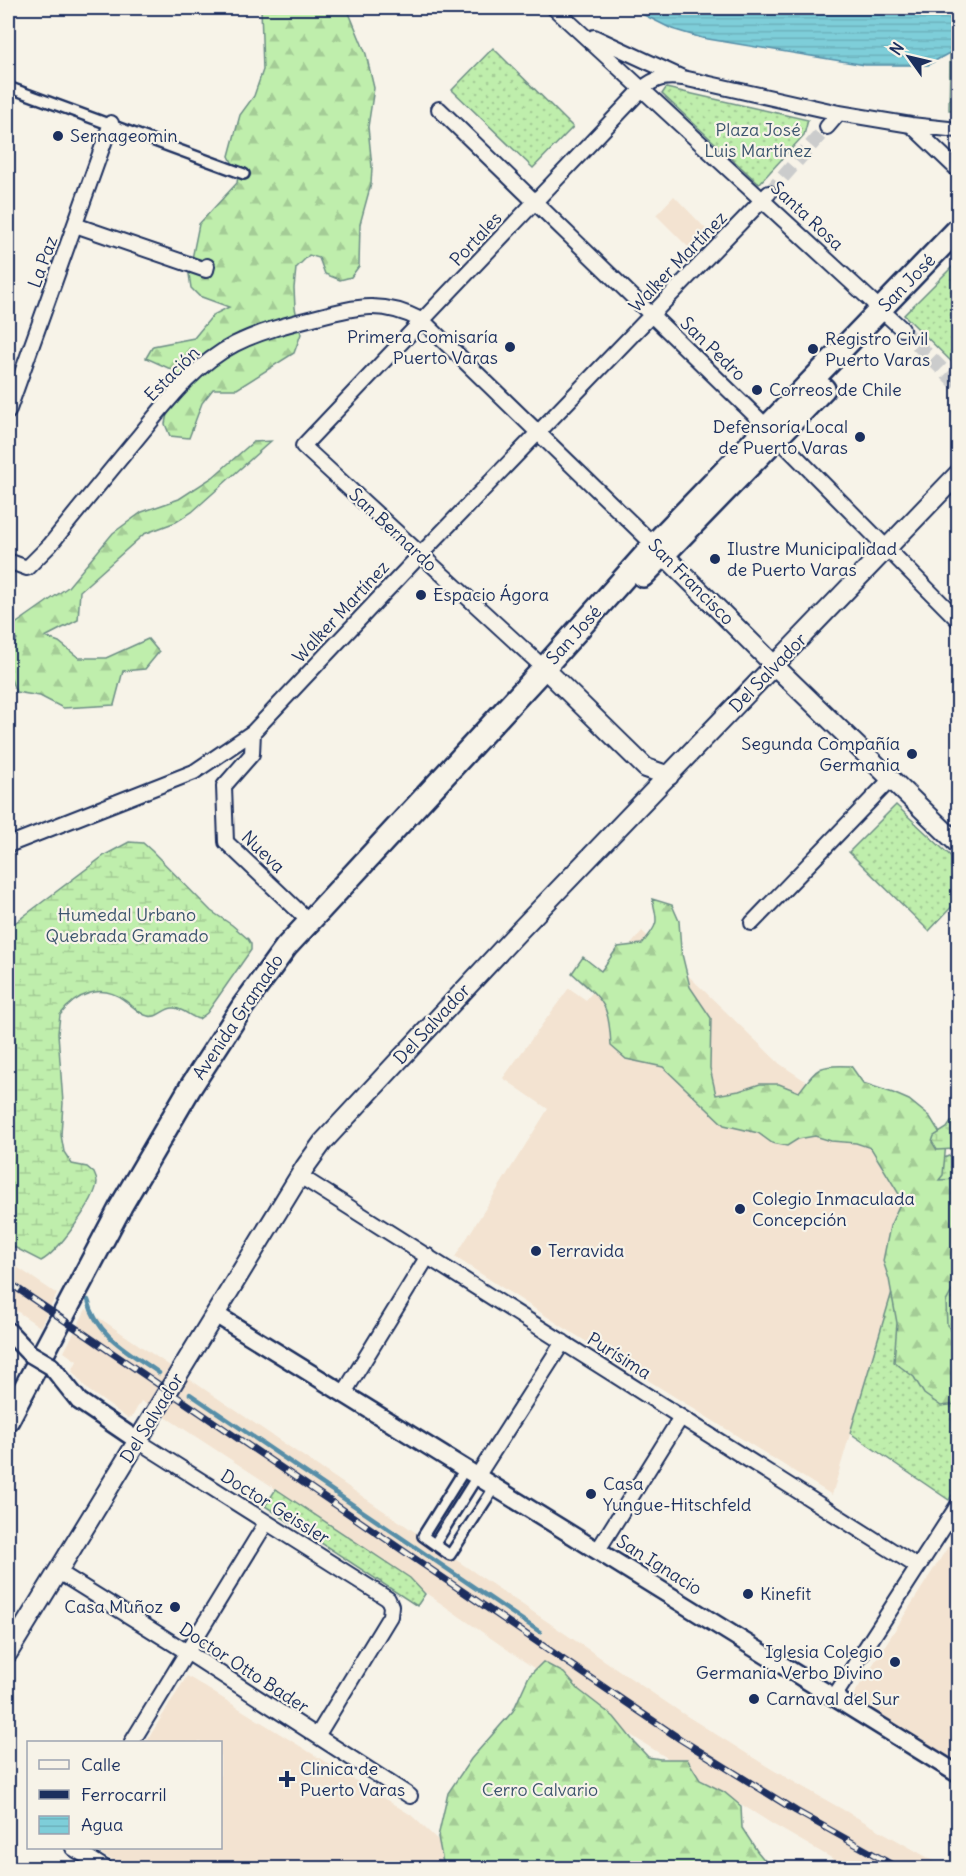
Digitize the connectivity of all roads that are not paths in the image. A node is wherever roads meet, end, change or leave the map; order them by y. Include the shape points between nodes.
1 (554, 8) edge
2 (570, 21) junction
3 (683, 78) junction
4 (8, 87) edge
5 (642, 89) junction
6 (439, 109) dead end
7 (839, 113) junction
8 (111, 123) junction
9 (911, 125) junction
10 (827, 127) tunnel mouth
11 (958, 130) edge
12 (958, 170) edge
13 (244, 174) dead end
14 (766, 196) junction
15 (535, 203) junction
16 (75, 225) junction
17 (958, 229) edge
18 (958, 250) edge
19 (207, 266) dead end
20 (652, 315) junction
21 (892, 319) junction
22 (423, 321) junction
23 (8, 412) edge
24 (772, 432) junction
25 (538, 433) junction
26 (303, 446) joint
27 (958, 474) edge
28 (888, 548) junction
29 (659, 550) junction
30 (420, 555) junction
31 (8, 561) edge
32 (958, 620) edge
33 (774, 666) junction
34 (544, 668) junction
35 (253, 732) junction
36 (640, 762) junction
37 (669, 776) junction
38 (891, 779) junction
39 (644, 801) junction
40 (958, 844) edge
41 (8, 845) edge
42 (310, 922) junction
43 (752, 923) dead end
44 (300, 1176) junction
45 (428, 1256) junction
46 (215, 1314) junction
47 (8, 1331) edge
48 (563, 1342) junction
49 (344, 1393) junction
50 (681, 1417) junction
51 (8, 1420) edge
52 (138, 1441) junction
53 (478, 1476) junction
54 (958, 1505) edge
55 (266, 1523) junction
56 (436, 1542) dead end
57 (598, 1550) junction
58 (918, 1567) junction
59 (57, 1571) junction
60 (187, 1652) junction
61 (8, 1653) edge
62 (834, 1697) junction
63 (317, 1736) junction
64 (133, 1741) edge
65 (958, 1774) edge
66 (410, 1796) dead end
67 (75, 1849) edge
68 (105, 1869) edge

1 - 2 street, Santa Rosa
2 - 3 street via 606,44
2 - 5 street, Santa Rosa
3 - 5 street, Portales via 661,77
3 - 7 street
4 - 8 street
5 - 14 street, Santa Rosa
5 - 15 street, Portales
6 - 15 street, San Pedro
7 - 9 street
7 - 10 street
8 - 13 street
8 - 16 street, La Paz
9 - 11 street
9 - 12 street
14 - 20 street, Walker Martínez
14 - 21 street, Santa Rosa
15 - 20 street, San Pedro
15 - 22 street, Portales
16 - 19 street via 206,270
16 - 23 street, La Paz
17 - 21 main road, San José
18 - 21 main road, San José
20 - 24 street, San Pedro
20 - 25 street, Walker Martínez
21 - 24 main road, San José
22 - 25 street, San Francisco
22 - 26 street, Portales
22 - 31 street, Estación via 389,308 362,307 270,329 234,345 183,383 27,568
24 - 28 street, San Pedro
24 - 29 main road, San José
25 - 29 street, San Francisco
25 - 30 street, Walker Martínez
26 - 30 street, San Bernardo
27 - 28 main road, Del Salvador
28 - 32 street, San Pedro
28 - 33 main road, Del Salvador
29 - 33 main road, San Francisco
29 - 34 main road, San José
30 - 34 street, San Bernardo
30 - 35 street, Walker Martínez
33 - 37 main road, Del Salvador
33 - 38 main road, San Francisco
34 - 36 main road, San Bernardo
34 - 42 main road, Avenida Gramado
35 - 41 street, Walker Martínez via 194,772
35 - 42 street, Nueva via 252,754 224,786 226,842
36 - 37 main road, San Bernardo via 653,772
36 - 39 main road, San Bernardo via 648,777
37 - 39 main road, Del Salvador
38 - 40 main road, San Francisco
38 - 43 street
39 - 44 main road, Del Salvador via 323,1142
42 - 51 main road, Avenida Gramado via 267,972 190,1088 126,1198
44 - 45 street, Purísima
44 - 46 main road, Del Salvador
45 - 48 street, Purísima
45 - 49 street
46 - 49 street, San Ignacio
46 - 52 main road, Del Salvador
47 - 52 street, bridge via 29,1353 51,1366 79,1401
48 - 50 street, Purísima
48 - 53 street
49 - 53 street, San Ignacio
50 - 57 street
50 - 58 street, Purísima
52 - 55 street, Doctor Geissler
52 - 59 main road, Del Salvador
53 - 53 street via 494,1488 450,1555 423,1536 465,1470
53 - 56 street
53 - 57 street, San Ignacio
54 - 58 street
55 - 60 street
55 - 63 street, Doctor Geissler via 380,1593 391,1606 390,1616
57 - 62 street, San Ignacio
58 - 62 street
59 - 60 street, Doctor Otto Bader
59 - 61 main road, Del Salvador
60 - 63 street, Doctor Otto Bader
60 - 64 street
62 - 65 street, San Ignacio
63 - 66 street, Doctor Otto Bader
67 - 68 street

